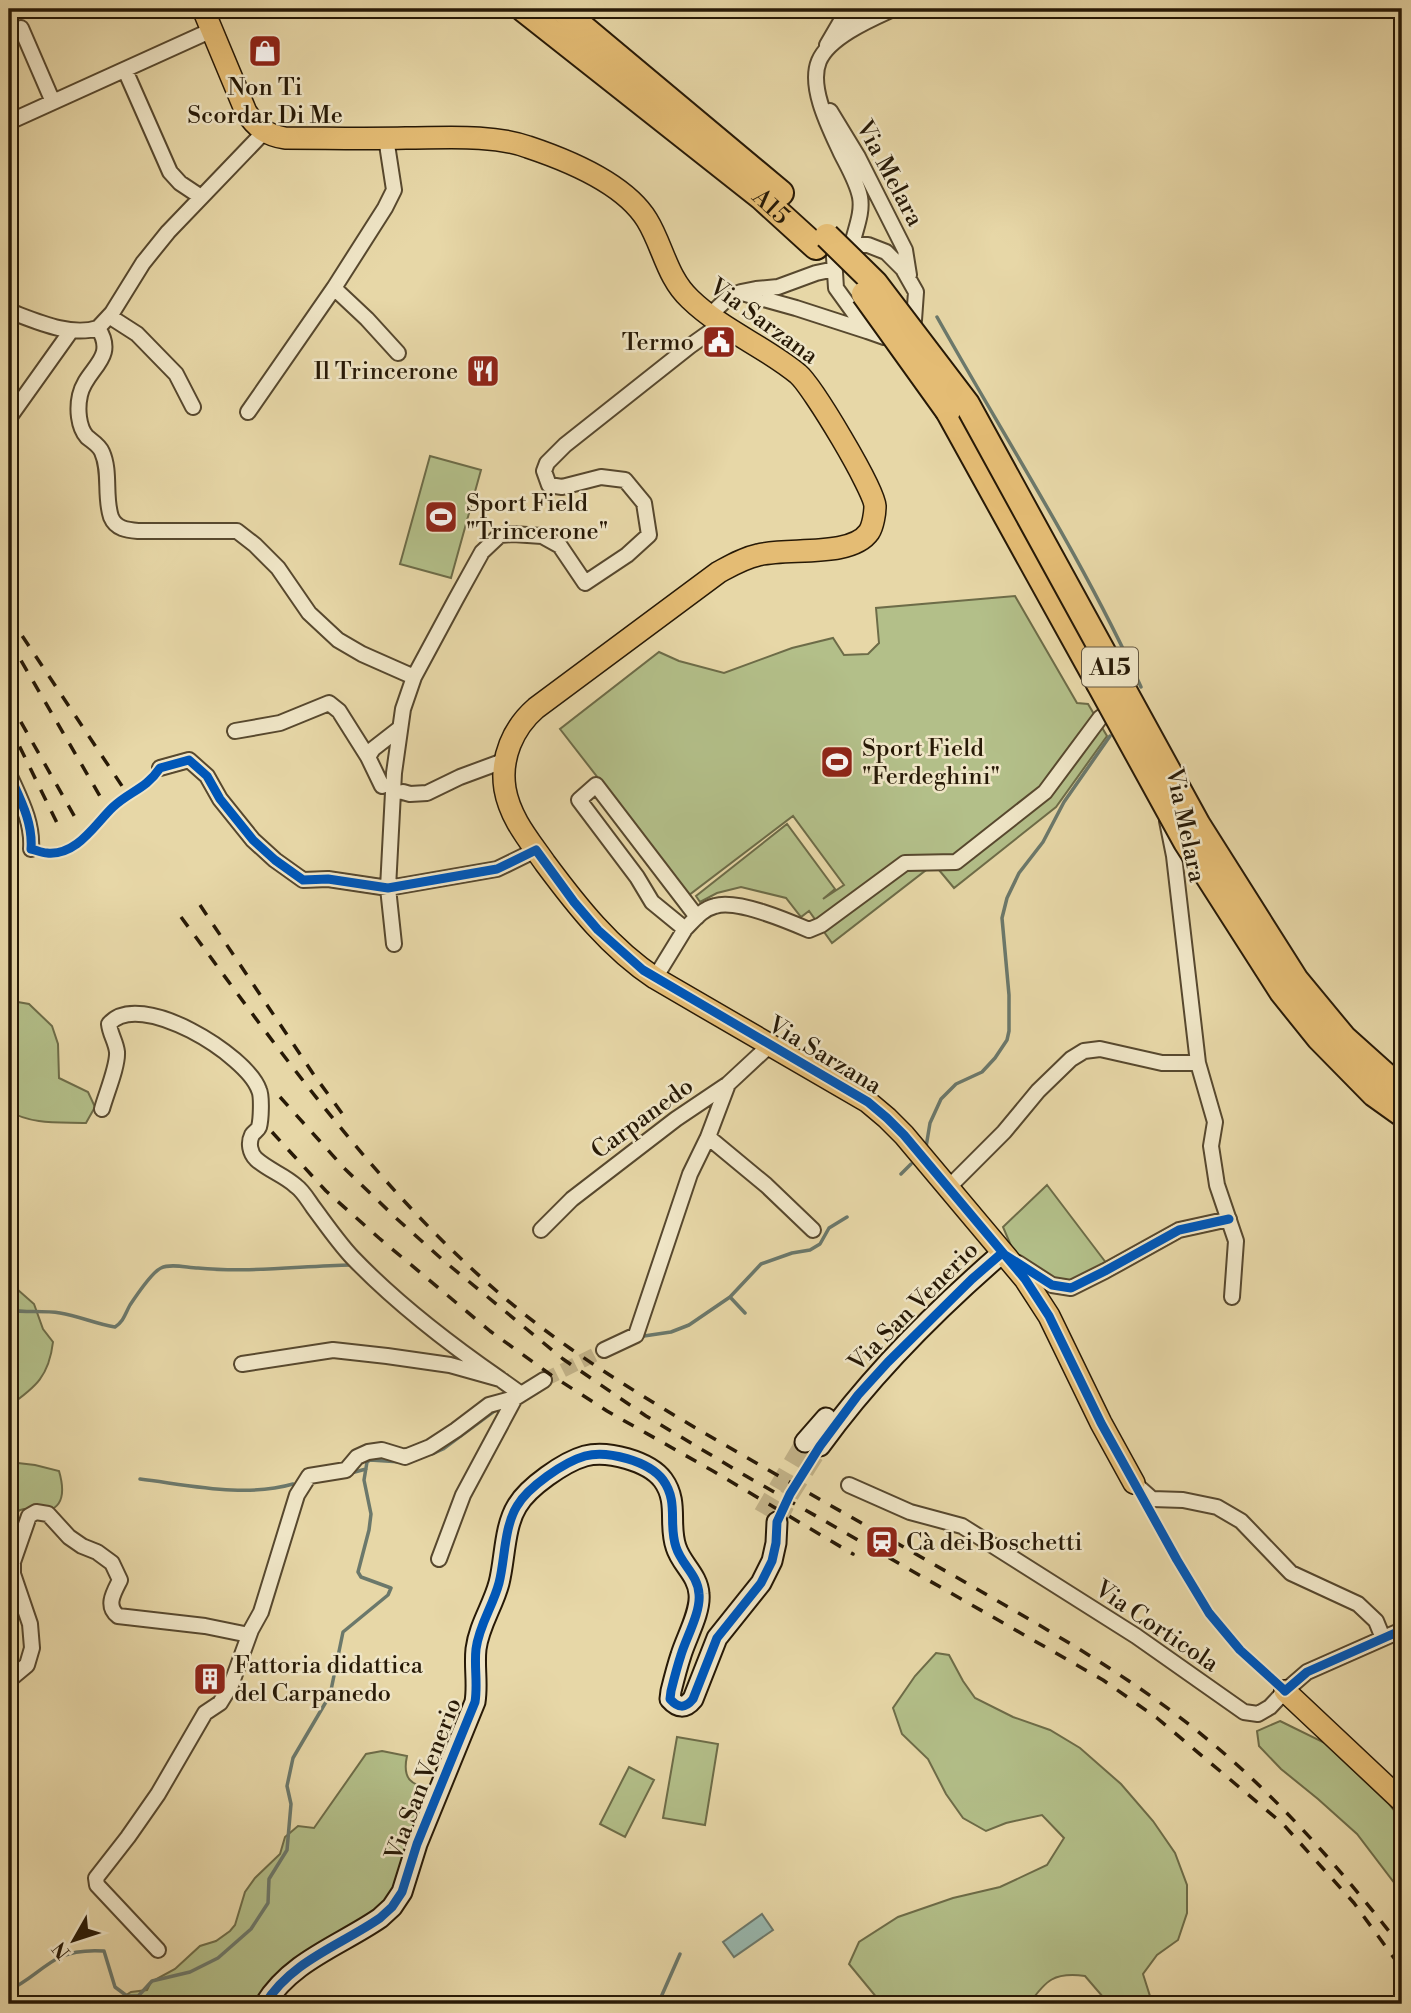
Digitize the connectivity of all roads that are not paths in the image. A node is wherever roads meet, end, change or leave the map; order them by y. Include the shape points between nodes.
1 (203, 9) edge
2 (523, 9) edge
3 (561, 9) edge
4 (843, 9) edge
5 (860, 9) edge
6 (893, 9) edge
7 (21, 28) dead end
8 (212, 30) junction
9 (839, 39) junction
10 (822, 55) junction
11 (125, 70) junction
12 (818, 91) junction
13 (53, 102) junction
14 (9, 122) edge
15 (264, 132) junction
16 (386, 138) junction
17 (766, 190) junction
18 (201, 197) junction
19 (822, 241) junction
20 (852, 245) junction
21 (835, 269) junction
22 (909, 280) junction
23 (334, 289) junction
24 (741, 292) junction
25 (9, 311) edge
26 (109, 316) junction
27 (715, 320) junction
28 (914, 320) junction
29 (98, 328) junction
30 (71, 331) junction
31 (867, 331) junction
32 (884, 337) junction
33 (398, 353) dead end
34 (931, 369) junction
35 (193, 407) dead end
36 (248, 412) dead end
37 (9, 418) edge
38 (414, 677) junction
39 (1119, 705) junction
40 (400, 728) junction
41 (235, 731) dead end
42 (368, 757) junction
43 (506, 760) junction
44 (160, 768) dead end
45 (9, 774) edge
46 (382, 786) dead end
47 (403, 792) dead end
48 (31, 849) dead end
49 (536, 850) junction
50 (388, 888) junction
51 (697, 916) junction
52 (685, 929) junction
53 (394, 944) dead end
54 (655, 978) junction
55 (770, 1045) junction
56 (1198, 1063) junction
57 (728, 1084) junction
58 (1402, 1090) edge
59 (102, 1109) dead end
60 (1402, 1114) edge
61 (708, 1137) junction
62 (948, 1188) junction
63 (1229, 1219) junction
64 (541, 1230) dead end
65 (813, 1230) dead end
66 (1002, 1253) junction
67 (1232, 1297) dead end
68 (604, 1350) tunnel mouth
69 (242, 1364) dead end
70 (500, 1379) junction
71 (544, 1380) tunnel mouth
72 (518, 1396) junction
73 (812, 1444) tunnel mouth
74 (1134, 1483) joint
75 (849, 1485) dead end
76 (772, 1525) tunnel mouth
77 (439, 1559) dead end
78 (1402, 1630) edge
79 (249, 1635) junction
80 (1383, 1638) junction
81 (9, 1680) edge
82 (1285, 1691) junction
83 (1402, 1801) edge
84 (158, 1950) dead end
85 (265, 2004) edge

1 - 8 main road
2 - 17 highway, A15
3 - 17 highway, A15
4 - 10 street
5 - 9 street
6 - 9 street
7 - 13 street
8 - 11 street
8 - 15 main road via 246,111
9 - 10 street
10 - 12 street, Via Melara via 816,71
11 - 13 street
11 - 18 street via 170,172
12 - 20 street, Via Melara via 861,199
12 - 22 street, Via Melara via 900,239
13 - 14 street
15 - 16 main road, Via Sarzana via 285,138
15 - 18 street
16 - 23 street via 394,190
16 - 27 main road, Via Sarzana via 500,141 525,146 595,177 632,200 648,221 669,271 686,296
17 - 19 highway, A15 / A15
18 - 26 street via 143,263
19 - 58 highway, A15 / A15, bridge via 875,282 967,404 1198,825 1296,980 1344,1038
19 - 60 highway, A15 / A15, bridge via 948,411 1186,842 1283,992 1319,1038 1374,1094
20 - 21 street via 834,257
20 - 22 street via 868,244 886,252
21 - 24 street via 778,288
21 - 31 street via 836,288
22 - 28 street via 916,292
23 - 33 street
23 - 36 street
24 - 27 street via 729,298
24 - 31 street
25 - 30 street
26 - 29 street
26 - 35 street via 137,334 176,374
27 - 38 street via 565,444 544,471 549,485 562,487 601,477 625,480 644,503 649,535 585,583 560,547 542,536 500,535 482,552
27 - 43 main road, Via Sarzana via 802,377 875,505 869,532 854,544 760,554 719,572 526,716 508,745
28 - 32 street
28 - 34 street, Via Melara
29 - 30 street
29 - 38 street via 106,340 105,352 80,393 80,426 101,449 111,518 118,526 138,531 237,531 278,568 309,614 338,640
30 - 37 street
31 - 32 street
32 - 34 street, Via Melara
34 - 39 street, Via Melara via 976,438
38 - 40 street
39 - 51 street via 1100,718 1045,792 956,862 905,863 809,930 727,904
39 - 56 street, Via Melara via 1157,774 1174,856
40 - 42 street
40 - 50 street
41 - 42 street via 279,723 329,703 339,710
42 - 46 street
43 - 47 street via 427,793
43 - 49 main road, Via Sarzana via 505,788 512,813
44 - 50 street via 189,760 207,776 253,840 303,880
45 - 48 street via 28,818
49 - 50 street via 497,869
49 - 54 main road, Via Sarzana via 598,930
50 - 53 street
51 - 52 street
51 - 52 street via 596,785 579,800 652,902
52 - 54 street
54 - 55 main road, Via Sarzana
55 - 57 street, Carpanedo
55 - 62 main road, Via Sarzana via 868,1102
56 - 62 street via 1162,1063 1100,1049 1084,1051 1038,1091
56 - 63 street, Via Melara via 1215,1122 1212,1146 1217,1185
57 - 61 street
57 - 64 street, Carpanedo via 572,1199
59 - 70 street via 117,1062 109,1024 113,1018 126,1013 166,1018 223,1050 245,1069 261,1094 259,1128 250,1137 256,1159 298,1187 351,1256 385,1288
61 - 65 street
61 - 68 street via 690,1174 636,1335
62 - 66 main road, Via Sarzana
63 - 66 street via 1179,1230 1071,1288 1052,1285
63 - 67 street, Via Melara via 1237,1241
66 - 73 street, Via San Venerio via 888,1362
66 - 74 main road, Via Sarzana via 1049,1316
69 - 70 street via 333,1350 450,1365
70 - 72 street
71 - 72 street
72 - 77 street via 463,1495
72 - 79 street via 489,1405 430,1447 405,1457 382,1450 368,1452 346,1470 309,1476 297,1494 261,1612
74 - 80 street via 1152,1499 1217,1507 1241,1521 1291,1573 1358,1604 1376,1620
75 - 82 street, Via Corticola via 910,1512 962,1526 1136,1636 1244,1712 1258,1714
76 - 85 street, Via San Venerio via 772,1561 761,1583 717,1638 693,1699 683,1707 670,1699 671,1691 699,1592 676,1547 674,1507 663,1480 637,1462 586,1456 525,1494 513,1513 498,1585 477,1648 475,1702 402,1892 380,1918 294,1971
78 - 80 street, Via Corticola
79 - 81 street via 118,1616 111,1605 120,1580 112,1563 82,1546 48,1514 36,1512 29,1516 13,1562 32,1648 27,1665
79 - 84 street via 220,1703 205,1713 158,1794 96,1878 97,1885
80 - 82 street, Via Corticola via 1307,1672
82 - 83 main road

